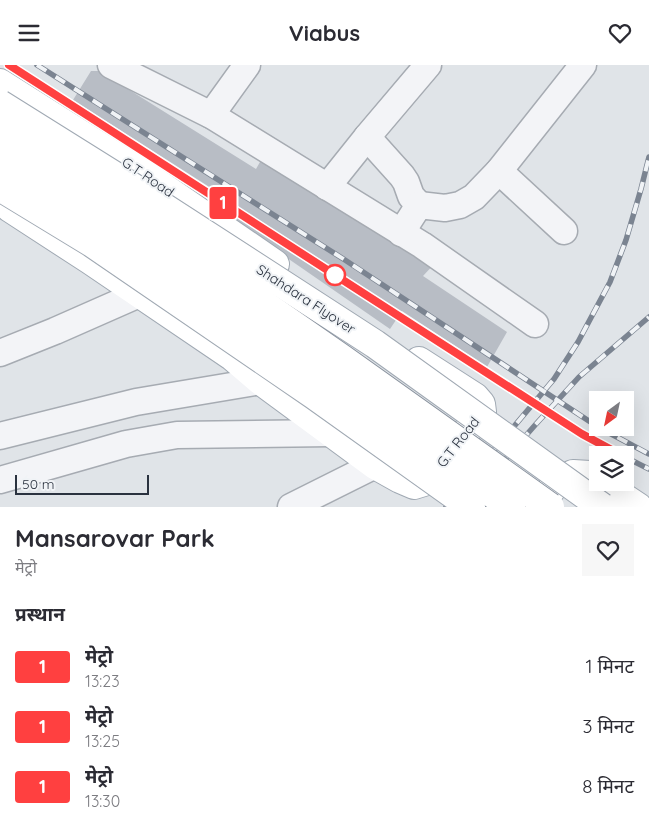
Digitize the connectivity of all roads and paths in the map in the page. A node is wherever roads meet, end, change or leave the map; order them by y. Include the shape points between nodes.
1 (111, 65) edge
2 (246, 65) edge
3 (428, 65) edge
4 (583, 65) edge
5 (0, 83) edge
6 (0, 104) edge
7 (211, 115) junction
8 (0, 132) edge
9 (367, 137) junction
10 (0, 160) edge
11 (499, 171) junction
12 (0, 187) edge
13 (327, 187) junction
14 (0, 202) edge
15 (419, 205) junction
16 (564, 231) dead end
17 (401, 233) junction
18 (139, 293) junction
19 (535, 324) dead end
20 (0, 353) edge
21 (261, 381) junction
22 (332, 433) junction
23 (0, 436) edge
24 (375, 465) junction
25 (589, 475) edge
26 (0, 480) edge
27 (614, 491) edge
28 (291, 507) edge
29 (471, 507) edge
30 (512, 507) edge
31 (538, 507) edge
32 (550, 507) edge
33 (602, 507) edge
34 (638, 507) edge

1 - 7 street
2 - 7 street
3 - 9 street
4 - 11 street
5 - 24 main road, G.T Road via 147,176 481,404 482,412 427,481 414,485
6 - 33 main road, Shahdara Flyover, bridge via 375,344
7 - 13 street
8 - 32 main road, Shahdara Flyover, bridge via 118,203
9 - 13 street
9 - 15 street via 402,176
10 - 30 main road, bridge via 108,225 330,375
11 - 15 street via 474,197 460,205 445,208
11 - 16 street
12 - 29 main road, bridge via 92,243
13 - 17 street
14 - 18 main road, G.T Road
15 - 17 street
17 - 19 street
18 - 20 street
18 - 21 main road, G.T Road via 233,357
21 - 22 main road, G.T Road
21 - 23 street via 136,402
22 - 24 main road, G.T Road
22 - 26 street via 177,435 126,444
24 - 28 street
25 - 31 main road via 573,474 557,482
27 - 34 main road

